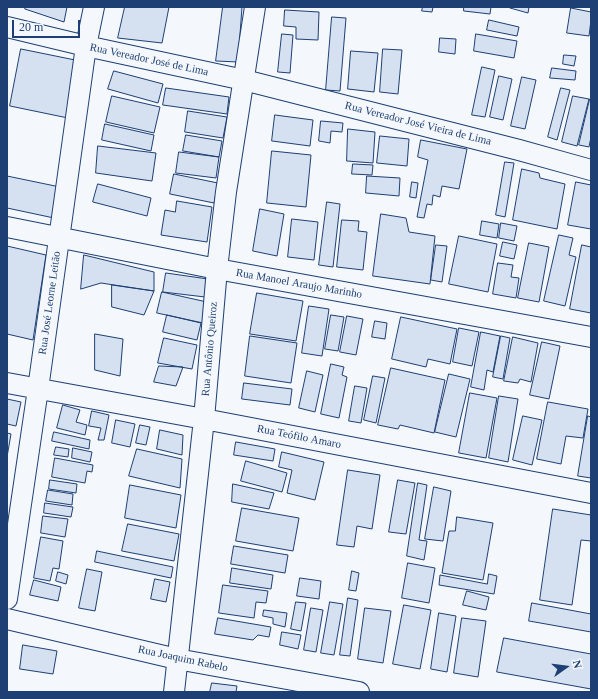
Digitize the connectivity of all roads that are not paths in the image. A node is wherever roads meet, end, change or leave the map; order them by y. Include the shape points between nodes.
1 (94, 7) edge
2 (255, 7) edge
3 (7, 27) edge
4 (86, 46) junction
5 (244, 80) junction
6 (591, 170) edge
7 (7, 227) edge
8 (59, 237) junction
9 (217, 269) junction
10 (591, 337) edge
11 (7, 383) edge
12 (38, 389) junction
13 (204, 419) junction
14 (591, 494) edge
15 (7, 599) edge
16 (7, 619) edge
17 (177, 659) junction
18 (174, 692) edge
19 (360, 692) edge

1 - 4 street, Rua José Leorne Leitão
2 - 5 street, Rua Antônio Queiroz
3 - 4 street, Rua Vereador José de Lima
4 - 5 street, Rua Vereador José de Lima
4 - 8 street, Rua José Leorne Leitão
5 - 6 street, Rua Vereador José Vieira de Lima
5 - 9 street, Rua Antônio Queiroz
7 - 8 street, Rua Manoel Araujo Marinho
8 - 9 street, Rua Manoel Araujo Marinho
8 - 12 street, Rua José Leorne Leitão
9 - 10 street, Rua Manoel Araujo Marinho
9 - 13 street, Rua Antônio Queiroz
11 - 12 street, Rua Teófilo Amaro
12 - 13 street, Rua Teófilo Amaro
12 - 15 street, Rua José Leorne Leitão
13 - 14 street, Rua Teófilo Amaro
13 - 17 street, Rua Antônio Queiroz
16 - 17 street, Rua Joaquim Rabelo
17 - 18 street, Rua Antônio Queiroz
17 - 19 street, Rua Joaquim Rabelo

